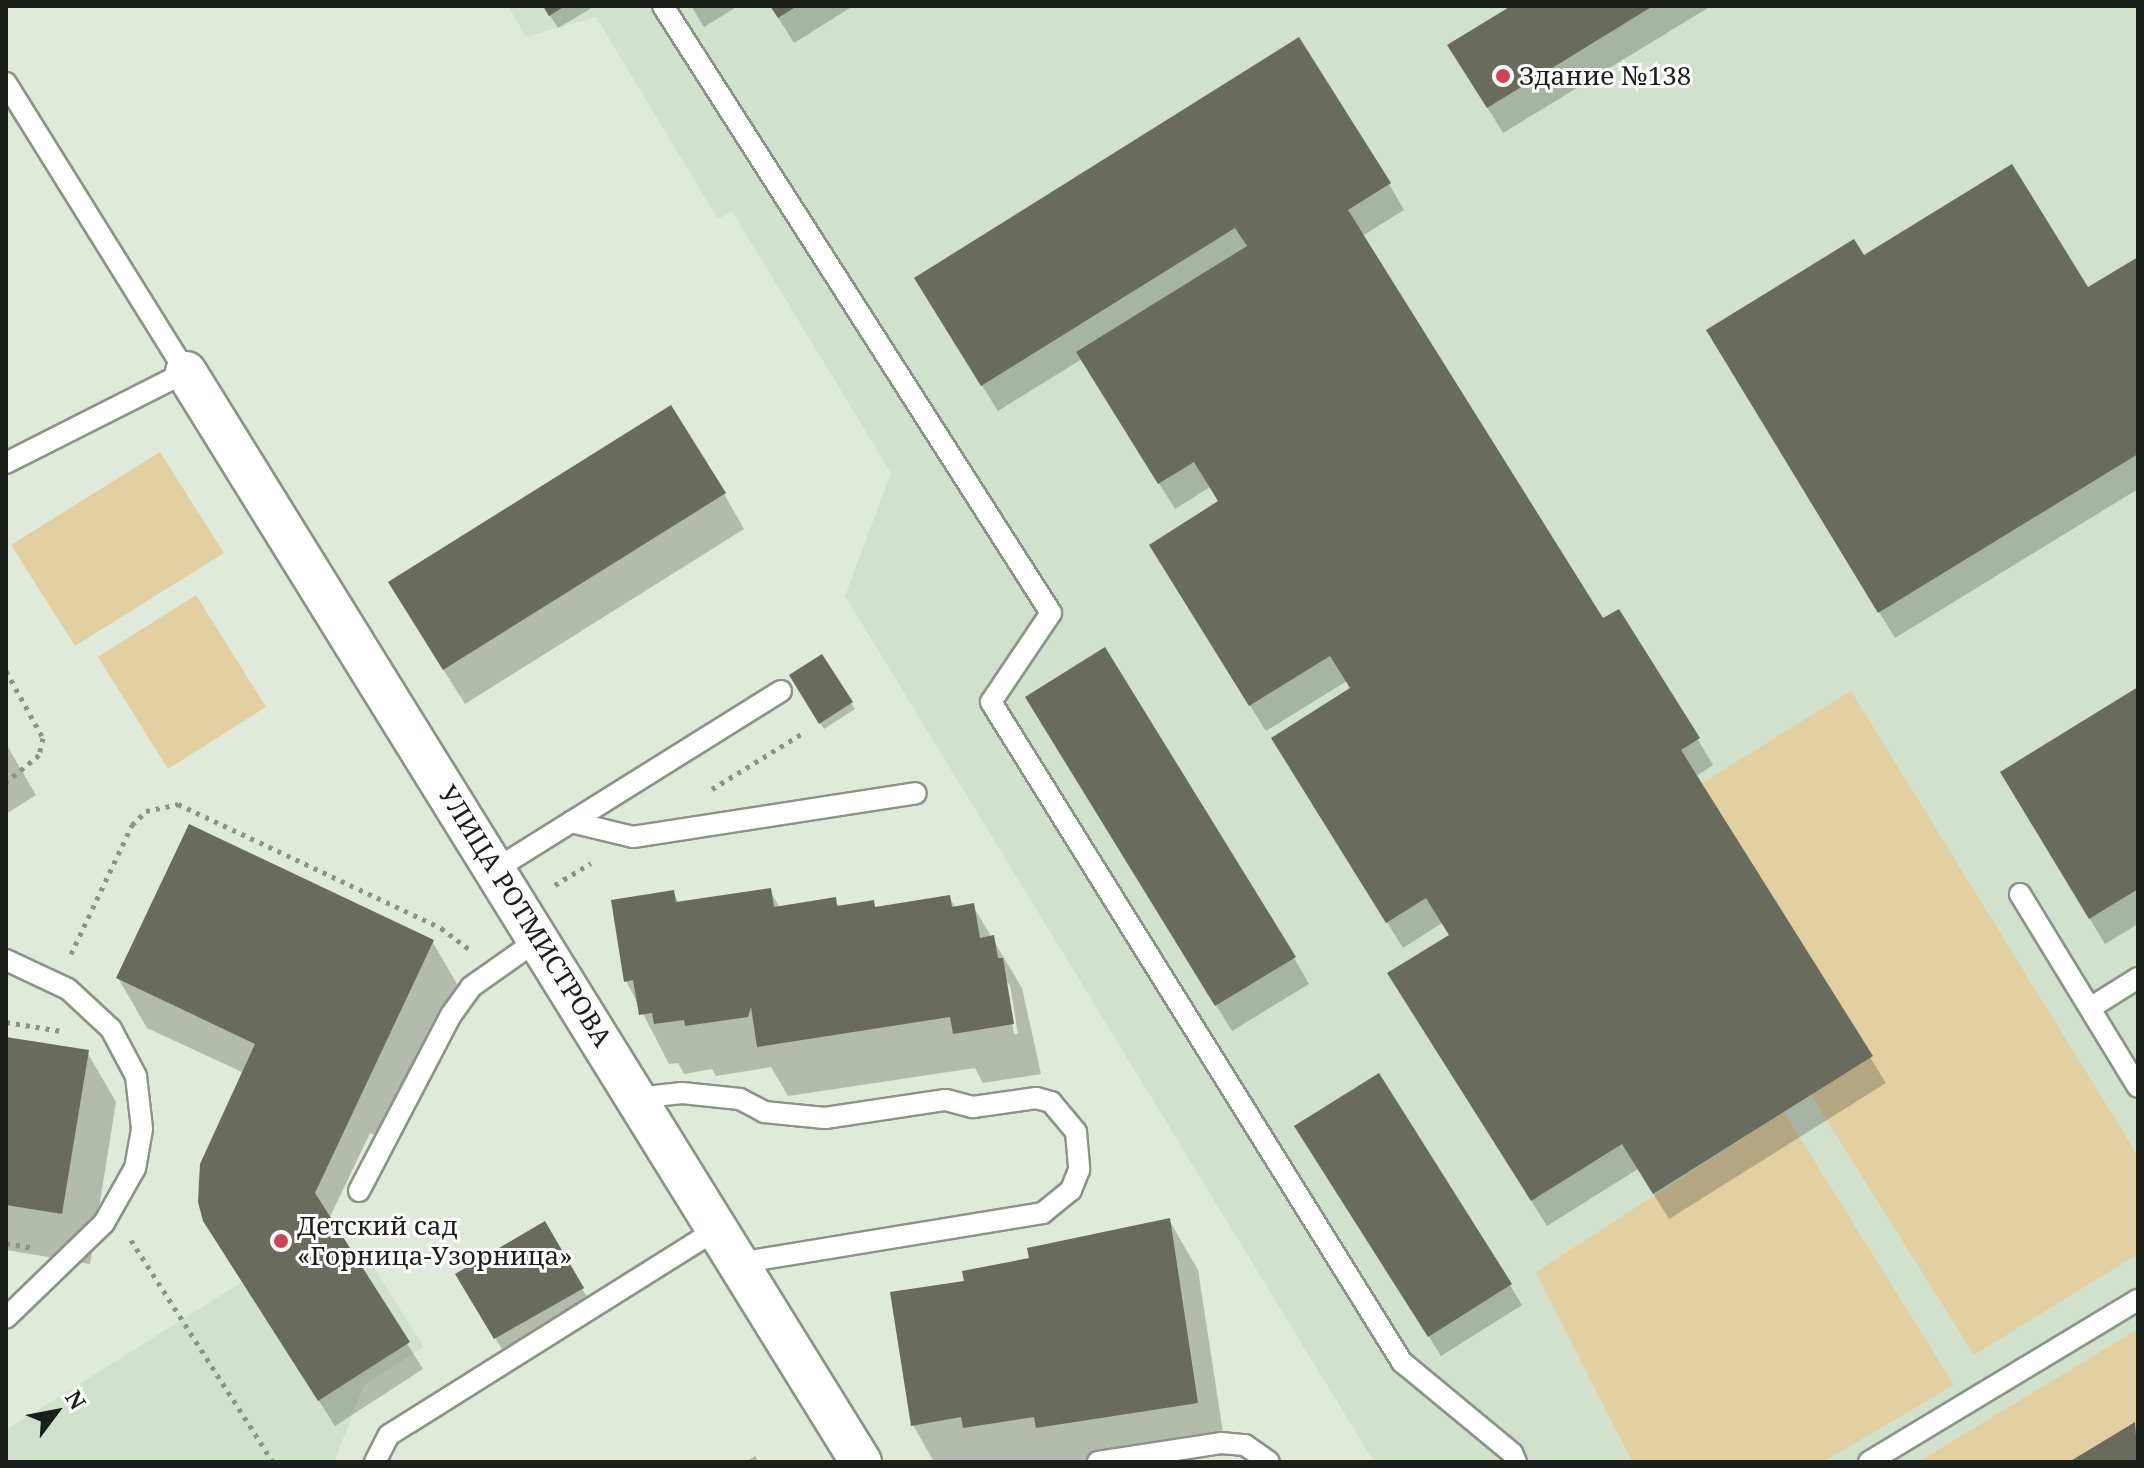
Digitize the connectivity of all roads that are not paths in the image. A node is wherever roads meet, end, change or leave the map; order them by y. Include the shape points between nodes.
1 (663, 6) edge
2 (6, 83) edge
3 (186, 372) junction
4 (6, 463) edge
5 (781, 691) dead end
6 (916, 793) dead end
7 (571, 822) junction
8 (496, 869) junction
9 (2020, 894) dead end
10 (539, 939) junction
11 (6, 960) edge
12 (2138, 978) edge
13 (2090, 1008) junction
14 (2138, 1087) edge
15 (637, 1098) junction
16 (359, 1191) dead end
17 (718, 1229) junction
18 (738, 1263) junction
19 (2138, 1300) edge
20 (6, 1318) edge
21 (375, 1462) edge
22 (861, 1462) edge
23 (1098, 1462) edge
24 (1269, 1462) edge
25 (1516, 1462) edge
26 (1869, 1462) edge

1 - 25 lane via 1051,613 991,702 1402,1362 1512,1453
2 - 3 lane
3 - 4 lane
3 - 8 street, УЛИЦА РОТМИСТРОВА
5 - 7 lane
6 - 7 lane via 633,837
7 - 8 lane
8 - 10 street, УЛИЦА РОТМИСТРОВА
9 - 13 lane
10 - 15 street, УЛИЦА РОТМИСТРОВА
10 - 16 lane via 490,970 451,1015
11 - 20 lane via 57,984 111,1029 136,1076 142,1129 135,1168 111,1210
12 - 13 lane
13 - 14 lane
15 - 17 street, УЛИЦА РОТМИСТРОВА
15 - 18 lane via 682,1093 740,1099 764,1112 825,1118 946,1100 973,1107 1036,1098 1051,1102 1076,1132 1079,1170 1071,1190 1043,1213
17 - 18 street, УЛИЦА РОТМИСТРОВА
17 - 21 lane via 389,1435
18 - 22 street, УЛИЦА РОТМИСТРОВА
19 - 26 lane
23 - 24 lane via 1221,1443 1245,1445

